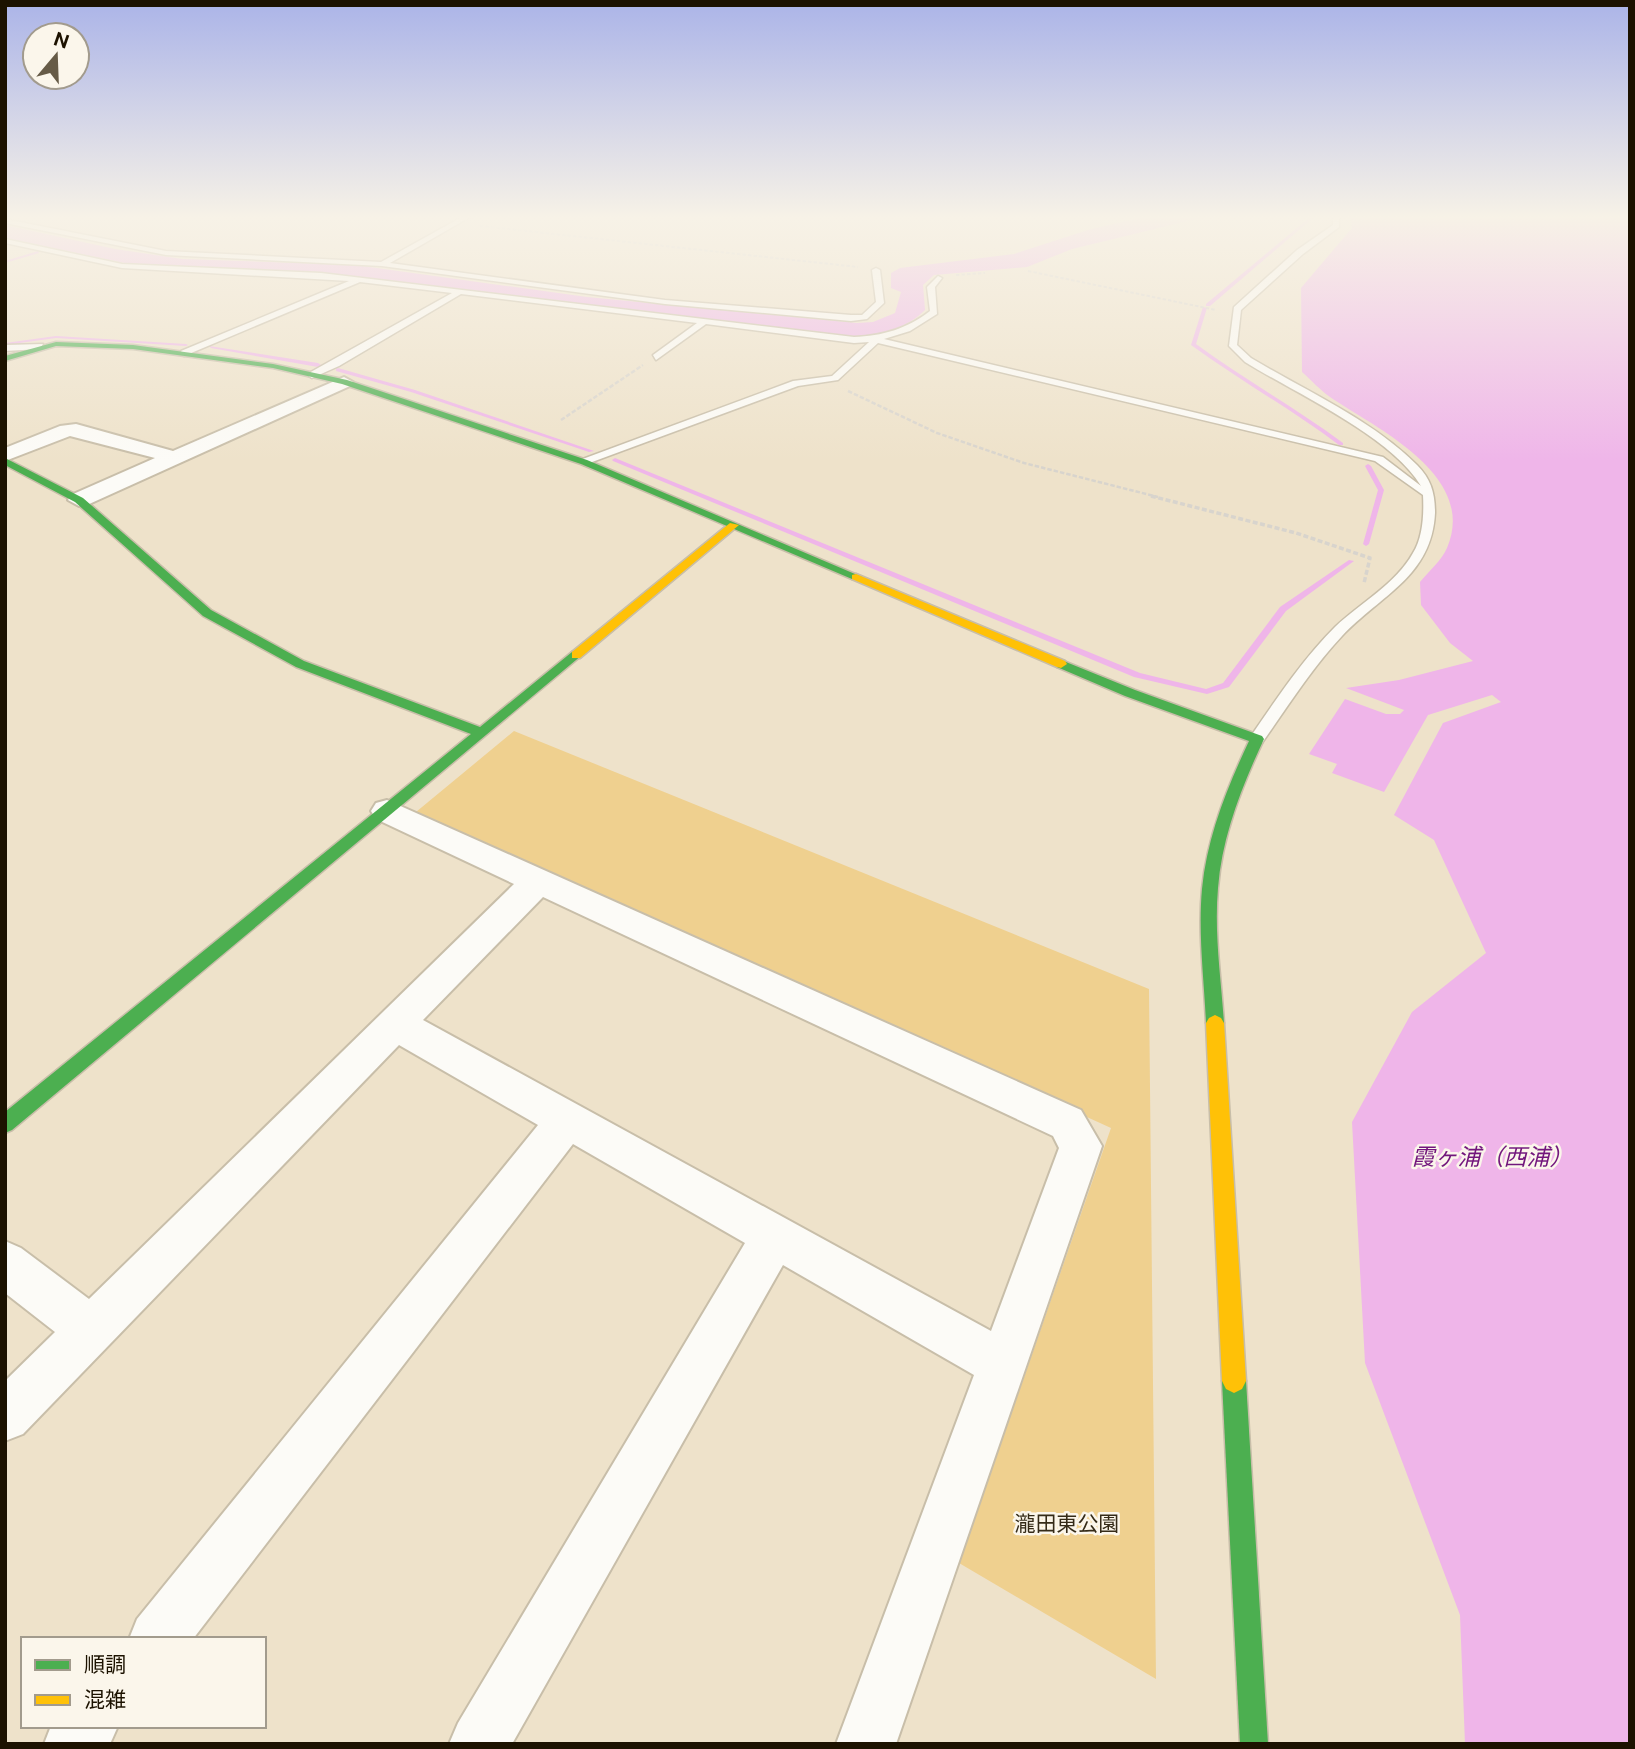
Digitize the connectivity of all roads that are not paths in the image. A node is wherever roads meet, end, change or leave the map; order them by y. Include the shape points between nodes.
1 (313, 299) edge
2 (449, 299) edge
3 (495, 299) edge
4 (634, 299) edge
5 (879, 299) edge
6 (933, 299) edge
7 (1248, 299) edge
8 (864, 320) junction
9 (702, 324) junction
10 (872, 337) junction
11 (40, 346) junction
12 (5, 348) edge
13 (184, 353) junction
14 (656, 357) road end
15 (5, 359) edge
16 (312, 375) junction
17 (344, 382) junction
18 (5, 455) edge
19 (176, 458) junction
20 (5, 461) edge
21 (584, 462) junction
22 (1429, 498) junction
23 (79, 500) junction
24 (734, 525) junction
25 (483, 733) junction
26 (1257, 739) junction
27 (387, 811) junction
28 (537, 882) junction
29 (396, 1024) junction
30 (567, 1120) junction
31 (5, 1124) edge
32 (775, 1236) junction
33 (5, 1264) edge
34 (91, 1330) junction
35 (1001, 1363) junction
36 (5, 1416) edge
37 (159, 1637) edge
38 (86, 1728) edge
39 (74, 1744) edge
40 (479, 1744) edge
41 (866, 1744) edge
42 (1254, 1744) edge

1 - 13 lane
2 - 16 lane
3 - 9 lane
4 - 8 lane
5 - 8 lane
6 - 10 lane via 934,312 898,333
7 - 22 lane via 1237,309 1233,346 1238,353 1410,464 1427,485
8 - 10 lane
9 - 10 lane via 854,340
9 - 14 lane
10 - 21 lane via 835,379 796,383
10 - 22 lane via 1379,459
11 - 12 lane
11 - 13 street via 95,344
11 - 15 street
13 - 16 street
16 - 17 street
17 - 19 street
17 - 21 street
18 - 19 street via 76,430
19 - 23 street
20 - 23 street
21 - 24 street
22 - 26 lane via 1423,546 1411,566 1320,652
23 - 25 street via 207,613 300,664
24 - 25 street
24 - 26 street via 1118,688
25 - 27 street
26 - 42 street via 1227,804 1209,908
27 - 28 street
27 - 31 street
28 - 29 street
28 - 35 street via 1067,1124 1081,1146
29 - 30 street
29 - 34 street
30 - 32 street
30 - 37 street
32 - 35 street
32 - 40 street
33 - 34 street
34 - 36 street
35 - 41 street
38 - 39 street

